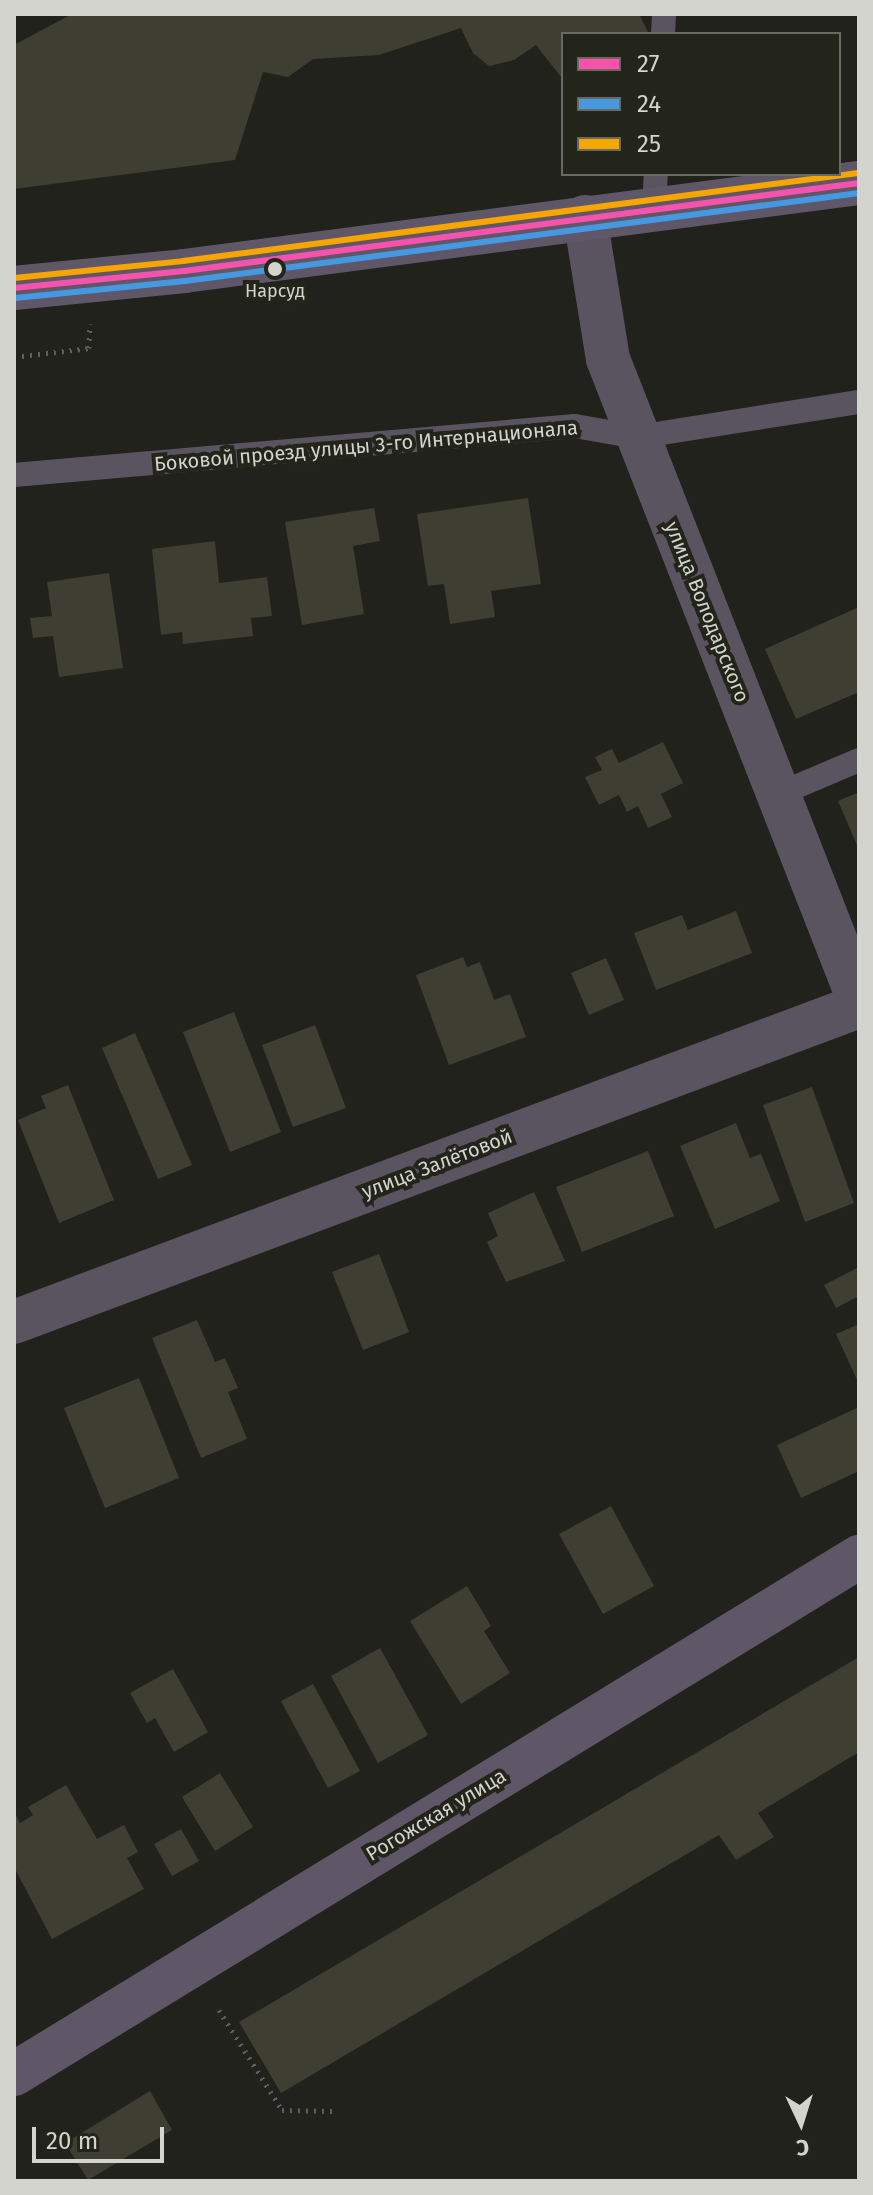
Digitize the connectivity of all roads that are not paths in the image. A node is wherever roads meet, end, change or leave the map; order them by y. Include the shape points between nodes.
1 (859, 183) edge
2 (655, 191) edge
3 (585, 217) junction
4 (14, 288) edge
5 (859, 402) edge
6 (637, 437) junction
7 (14, 475) edge
8 (859, 760) edge
9 (779, 794) junction
10 (859, 1003) edge
11 (14, 1322) edge
12 (859, 1557) edge
13 (14, 2074) edge

1 - 2 street
2 - 3 street
3 - 4 street via 184,271
3 - 6 street, улица Володарского via 608,359
5 - 6 lane, Боковой проезд улицы 3-го Интернационала
6 - 7 lane, Боковой проезд улицы 3-го Интернационала via 575,426
6 - 9 street, улица Володарского
8 - 9 lane
9 - 10 street, улица Володарского
10 - 11 street, улица Залётовой
12 - 13 street, Рогожская улица

